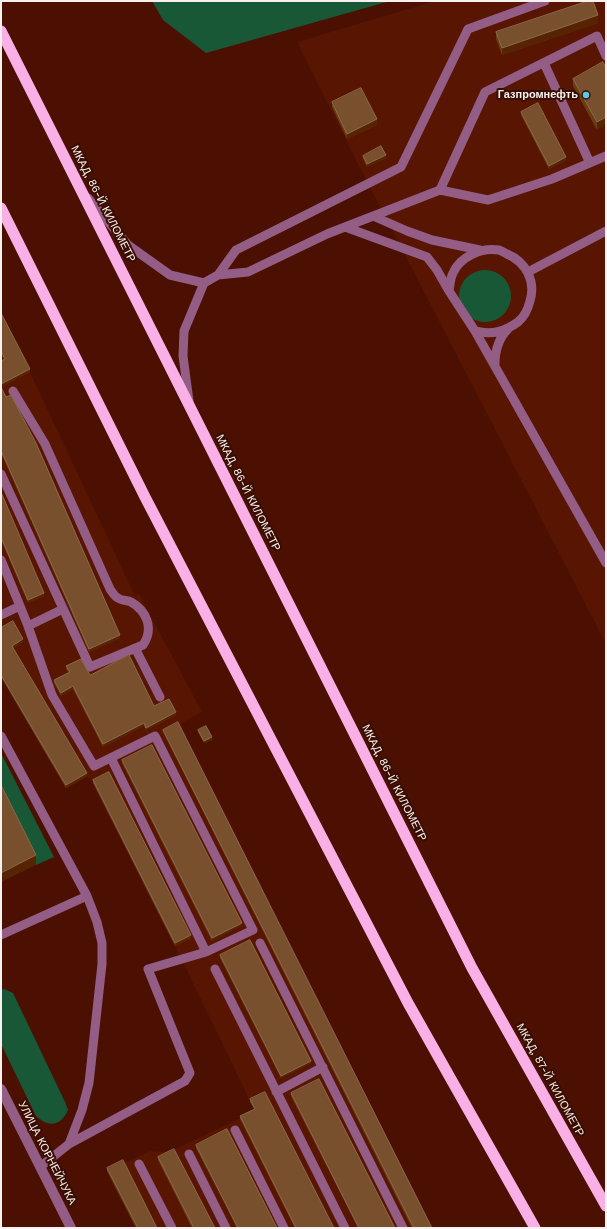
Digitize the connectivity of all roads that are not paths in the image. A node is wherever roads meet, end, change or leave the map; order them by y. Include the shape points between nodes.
1 (545, 1) edge
2 (1, 31) edge
3 (606, 56) edge
4 (544, 63) junction
5 (606, 156) edge
6 (590, 163) junction
7 (81, 189) junction
8 (440, 190) junction
9 (1, 208) edge
10 (373, 216) junction
11 (345, 227) junction
12 (606, 231) edge
13 (480, 250) junction
14 (528, 272) junction
15 (218, 275) junction
16 (204, 283) junction
17 (449, 292) junction
18 (508, 329) junction
19 (475, 330) junction
20 (495, 366) junction
21 (13, 390) dead end
22 (190, 406) junction
23 (1, 474) edge
24 (1, 560) edge
25 (606, 563) edge
26 (20, 606) junction
27 (63, 609) junction
28 (1, 616) edge
29 (28, 626) junction
30 (135, 648) junction
31 (160, 697) dead end
32 (1, 736) edge
33 (111, 758) junction
34 (87, 896) junction
35 (1, 935) edge
36 (260, 943) dead end
37 (206, 952) junction
38 (472, 968) joint
39 (215, 969) dead end
40 (323, 1068) junction
41 (1, 1089) edge
42 (276, 1092) junction
43 (235, 1130) dead end
44 (69, 1144) junction
45 (189, 1154) dead end
46 (139, 1164) dead end
47 (40, 1167) junction
48 (606, 1206) edge
49 (71, 1228) edge
50 (172, 1228) edge
51 (226, 1228) edge
52 (284, 1228) edge
53 (344, 1228) edge
54 (403, 1228) edge
55 (534, 1228) edge

1 - 15 lane via 468,29 401,167 236,250
2 - 7 highway, МКАД, 86-Й КИЛОМЕТР
3 - 4 lane via 597,36
4 - 6 lane
4 - 8 lane via 485,92
5 - 6 lane
6 - 8 lane via 552,179 488,200
7 - 16 lane via 128,245 170,275
7 - 22 highway, МКАД, 86-Й КИЛОМЕТР
8 - 10 lane
9 - 55 highway via 145,497 408,1004
10 - 11 lane
10 - 13 lane via 432,240
11 - 15 lane via 248,272
11 - 17 lane via 427,257
12 - 14 lane
13 - 14 lane via 499,250 516,258
13 - 17 lane via 464,259 453,273
14 - 18 lane via 532,283 532,295 528,309 520,320
15 - 16 lane
16 - 22 lane via 184,331 183,356
17 - 19 lane
18 - 19 lane via 492,333
18 - 20 lane via 498,343
19 - 20 lane
20 - 25 lane
21 - 30 lane via 46,444 110,589 118,598 130,602 142,611 149,625 148,638 143,645
22 - 38 highway, МКАД, 86-Й КИЛОМЕТР
23 - 27 lane
24 - 26 lane
26 - 28 lane
26 - 29 lane
27 - 29 lane
27 - 30 lane via 90,667
29 - 33 lane via 52,695 94,766
30 - 31 lane
32 - 34 lane
33 - 37 lane
33 - 37 lane via 156,736 254,930
34 - 35 lane
34 - 44 lane via 99,929 102,964 89,1083
36 - 40 lane
37 - 44 lane via 148,969 190,1073 185,1081
38 - 48 highway, МКАД, 87-Й КИЛОМЕТР
39 - 42 lane
40 - 42 lane
40 - 54 lane
41 - 47 street, УЛИЦА КОРНЕЙЧУКА
42 - 53 lane
43 - 52 lane
44 - 47 lane
45 - 51 lane
46 - 50 lane
47 - 49 street, УЛИЦА КОРНЕЙЧУКА

